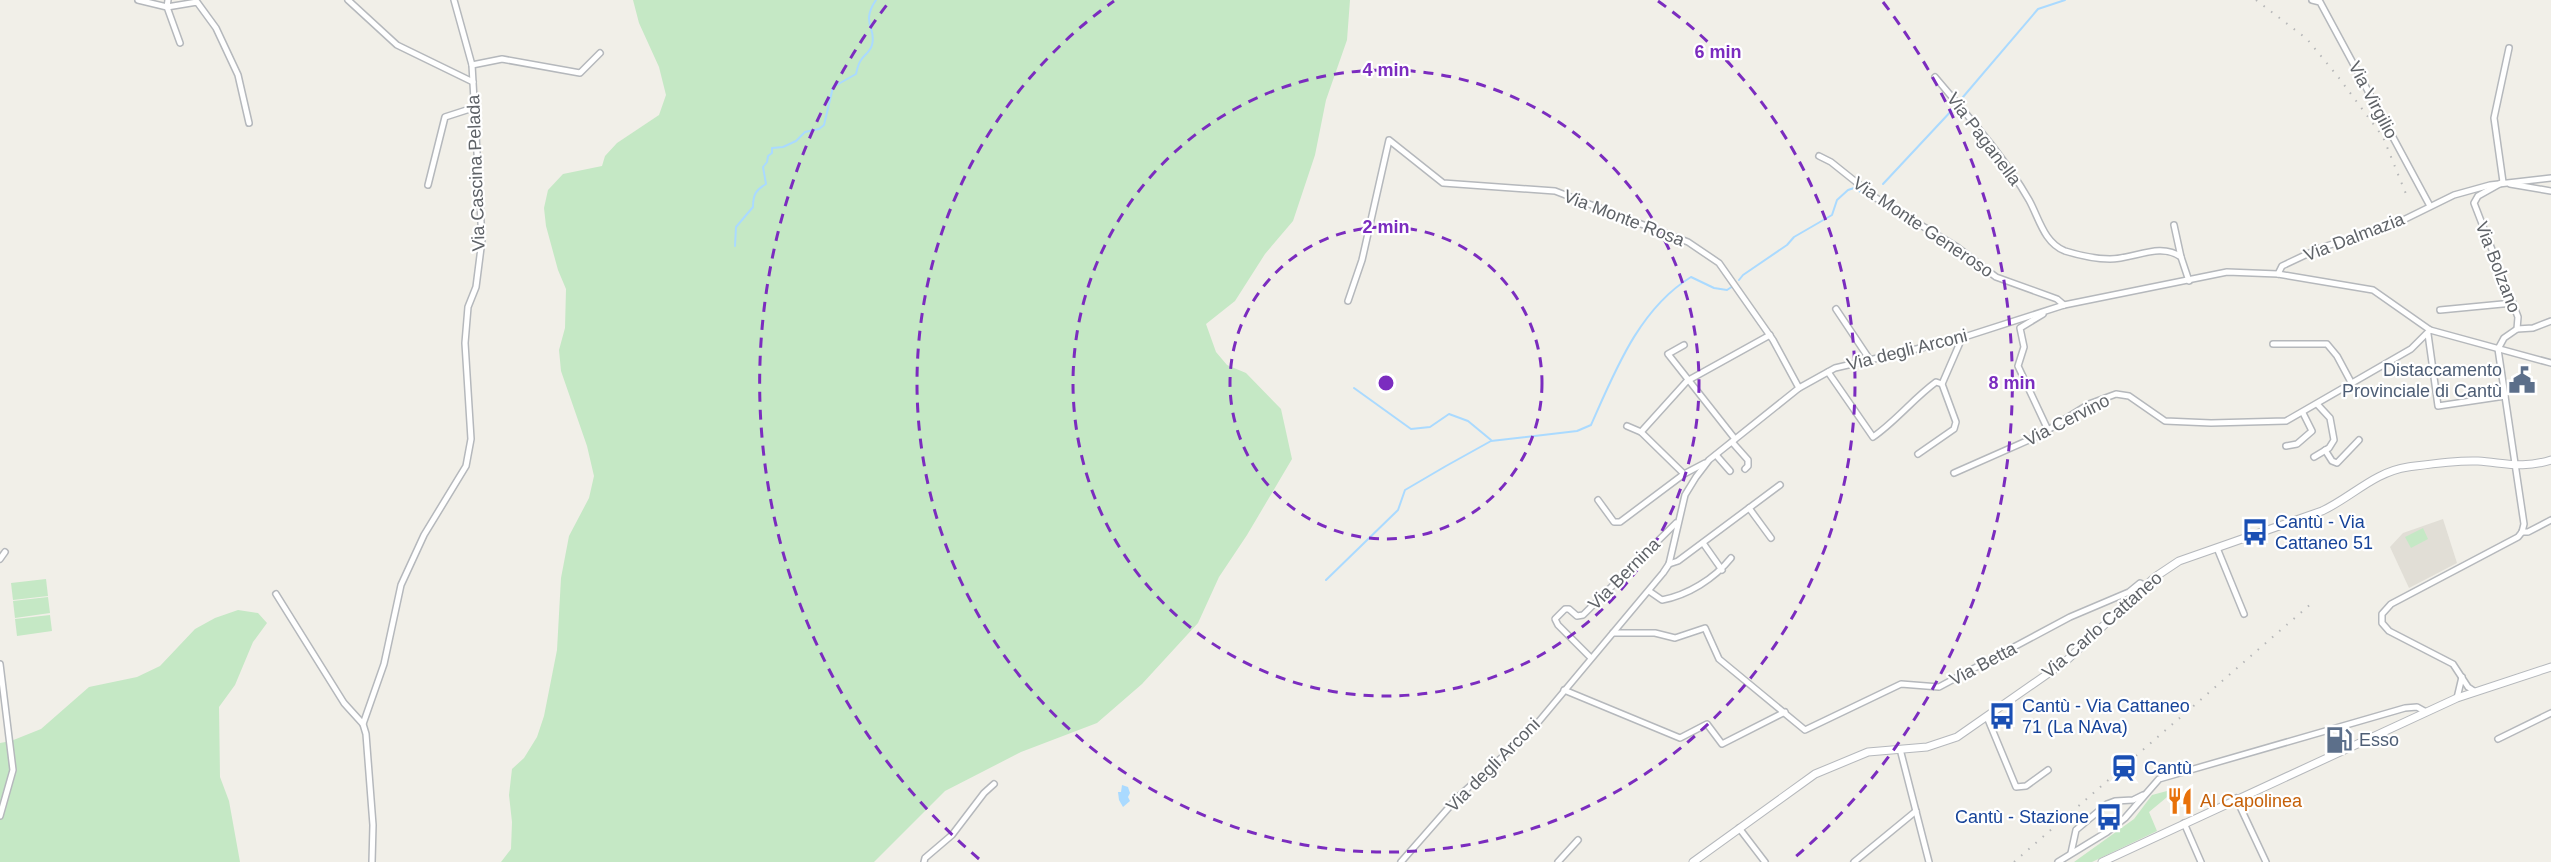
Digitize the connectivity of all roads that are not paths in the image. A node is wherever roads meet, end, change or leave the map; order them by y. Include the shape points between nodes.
1 (138, 0) edge
2 (348, 0) edge
3 (454, 0) edge
4 (2312, 0) edge
5 (167, 3) edge
6 (180, 43) dead end
7 (2509, 48) dead end
8 (600, 53) dead end
9 (472, 65) junction
10 (1935, 77) dead end
11 (473, 82) junction
12 (476, 107) junction
13 (249, 123) dead end
14 (1819, 156) dead end
15 (2551, 178) edge
16 (2503, 182) junction
17 (428, 185) dead end
18 (2551, 191) edge
19 (2430, 206) junction
20 (2174, 225) dead end
21 (2181, 257) junction
22 (2278, 274) junction
23 (2189, 281) junction
24 (1348, 301) dead end
25 (2513, 303) junction
26 (2064, 305) junction
27 (1836, 309) dead end
28 (2049, 310) junction
29 (2440, 310) dead end
30 (2551, 321) edge
31 (2517, 329) junction
32 (2429, 332) junction
33 (1770, 335) junction
34 (1962, 338) junction
35 (2273, 344) dead end
36 (1684, 345) dead end
37 (2498, 349) junction
38 (1870, 360) junction
39 (2551, 363) edge
40 (1828, 372) junction
41 (1687, 381) junction
42 (1942, 384) junction
43 (2352, 384) junction
44 (1799, 388) junction
45 (2505, 396) junction
46 (2317, 404) junction
47 (2303, 413) junction
48 (1627, 426) dead end
49 (2048, 430) junction
50 (1641, 432) junction
51 (2359, 440) dead end
52 (1733, 441) junction
53 (2286, 446) dead end
54 (2325, 450) junction
55 (1918, 454) dead end
56 (1716, 455) junction
57 (2314, 457) dead end
58 (1710, 460) junction
59 (2551, 460) edge
60 (2516, 466) junction
61 (1745, 469) dead end
62 (1730, 471) dead end
63 (1954, 473) dead end
64 (1684, 474) junction
65 (1780, 485) dead end
66 (1598, 500) dead end
67 (1749, 508) junction
68 (2551, 520) edge
69 (1677, 522) junction
70 (2522, 532) junction
71 (1771, 538) dead end
72 (1703, 543) junction
73 (2217, 548) junction
74 (5, 552) dead end
75 (1731, 558) dead end
76 (0, 560) edge
77 (1669, 564) junction
78 (1722, 570) junction
79 (2145, 586) junction
80 (1649, 591) junction
81 (276, 594) dead end
82 (2244, 614) dead end
83 (1613, 633) junction
84 (1592, 658) junction
85 (0, 664) edge
86 (2551, 667) edge
87 (2462, 675) junction
88 (1564, 690) junction
89 (2474, 691) junction
90 (2457, 698) junction
91 (1785, 712) junction
92 (2426, 712) junction
93 (2551, 713) edge
94 (1987, 717) junction
95 (363, 724) junction
96 (2498, 739) dead end
97 (1900, 749) junction
98 (2048, 770) dead end
99 (994, 784) dead end
100 (2146, 793) junction
101 (2236, 798) junction
102 (1916, 811) junction
103 (0, 816) edge
104 (2184, 823) junction
105 (1740, 828) junction
106 (1578, 840) dead end
107 (2070, 854) junction
108 (372, 862) edge
109 (924, 862) edge
110 (1401, 862) edge
111 (1558, 862) edge
112 (1693, 862) edge
113 (1765, 862) edge
114 (1854, 862) edge
115 (1929, 862) edge
116 (2058, 862) edge
117 (2102, 862) edge
118 (2201, 862) edge
119 (2266, 862) edge

1 - 5 street
2 - 11 street via 397,45
3 - 9 street, Via Cascina Pelada
4 - 19 street, Via Virgilio via 2320,2
5 - 6 street
5 - 13 street via 196,2 216,28 238,75
7 - 16 street via 2494,118
8 - 9 street via 580,73 502,59
9 - 11 street, Via Cascina Pelada
10 - 21 street, Via Paganella via 1998,152 2057,246 2108,259 2162,251
11 - 12 street, Via Cascina Pelada
12 - 17 street via 445,117
12 - 95 street, Via Cascina Pelada via 482,240 465,343 471,439 466,466 424,536 401,585 384,664
14 - 26 street, Via Monte Generoso via 1996,277
15 - 16 street, Via Dalmazia
16 - 18 street
16 - 19 street, Via Dalmazia via 2475,188
16 - 25 street, Via Bolzano via 2478,196 2475,207
19 - 22 street, Via Dalmazia via 2391,226 2320,248 2282,266
20 - 21 street
21 - 23 street
22 - 23 street, Via degli Arconi via 2234,271
22 - 32 street, Via degli Arconi via 2373,290
23 - 26 street, Via degli Arconi
24 - 33 street, Via Monte Rosa via 1362,260 1389,141 1443,183 1555,191 1688,242 1719,263
25 - 29 street
25 - 31 street, Via Bolzano
26 - 28 street, Via degli Arconi
27 - 38 street
28 - 34 street, Via degli Arconi
28 - 49 street via 2020,328 2024,347 2018,366
30 - 31 street
31 - 37 street, Via Bolzano via 2504,338
32 - 37 street, Via degli Arconi
32 - 43 street, Via Cervino via 2411,349
32 - 45 street via 2438,406
33 - 41 street
33 - 44 street, Via Monte Rosa
34 - 38 street, Via degli Arconi
34 - 42 street
35 - 43 street via 2326,344
36 - 41 street via 1668,354
37 - 39 street, Via degli Arconi
37 - 45 street
38 - 40 street, Via degli Arconi
40 - 42 street via 1873,437 1928,388 1936,382
40 - 44 street, Via degli Arconi
41 - 50 street
41 - 52 street
42 - 55 street via 1956,422 1954,429
43 - 46 street, Via Cervino
44 - 52 street, Via degli Arconi
45 - 60 street
46 - 47 street, Via Cervino
46 - 54 street via 2330,418 2333,429 2334,440
47 - 49 street, Via Cervino via 2280,422 2165,421 2121,394 2090,404
47 - 53 street via 2312,431 2297,444
48 - 50 street
49 - 63 street, Via Cervino
50 - 64 street
51 - 54 street via 2337,463
52 - 56 street, Via degli Arconi
52 - 61 street via 1748,460
54 - 57 street
56 - 58 street, Via degli Arconi
56 - 62 street
58 - 64 street
58 - 69 street, Via degli Arconi via 1685,495
59 - 60 street, Via Carlo Cattaneo
60 - 70 street
60 - 73 street, Via Carlo Cattaneo via 2468,461 2406,467 2367,482 2322,511
64 - 66 street via 1620,522 1614,522
65 - 67 street
67 - 71 street
67 - 72 street
68 - 70 street
69 - 77 street, Via degli Arconi
69 - 84 street, Via Bernina via 1583,615 1564,609 1555,620
70 - 87 street via 2391,604 2382,614 2382,623 2390,632 2453,664
72 - 77 street
72 - 78 street
73 - 79 street, Via Carlo Cattaneo via 2179,561
73 - 82 street
74 - 76 street
75 - 78 street
77 - 80 street, Via degli Arconi
78 - 80 street via 1669,599 1662,600
79 - 91 street, Via Betta via 2140,583 2129,592 2070,617 1939,687 1901,684 1805,730
79 - 94 street, Via Carlo Cattaneo via 2066,661
80 - 83 street, Via degli Arconi
81 - 95 street via 344,703
83 - 84 street, Via degli Arconi
83 - 91 street, Via Betta via 1655,633 1675,638 1705,628 1719,659
84 - 88 street, Via degli Arconi
85 - 103 street via 13,770
86 - 89 street
87 - 89 street
87 - 90 street
88 - 91 street via 1680,738 1707,724 1722,744
88 - 110 street, Via degli Arconi via 1530,732 1458,797
89 - 90 street
90 - 92 street
92 - 100 street via 2417,707 2405,708 2167,776 2153,783
92 - 101 street
93 - 96 street
94 - 97 street, Via Carlo Cattaneo via 1947,742
94 - 98 street via 2016,787 2024,787
95 - 108 street, Via Cascina Pelada via 373,825
97 - 102 street
97 - 105 street, Via Carlo Cattaneo via 1868,752 1815,774
99 - 109 street
100 - 107 street via 2125,818
100 - 107 street via 2133,800 2107,804 2076,830
101 - 104 street
101 - 119 street
102 - 114 street
102 - 115 street
104 - 117 street
104 - 118 street
105 - 112 street, Via Carlo Cattaneo
105 - 113 street
106 - 111 street
107 - 116 street

